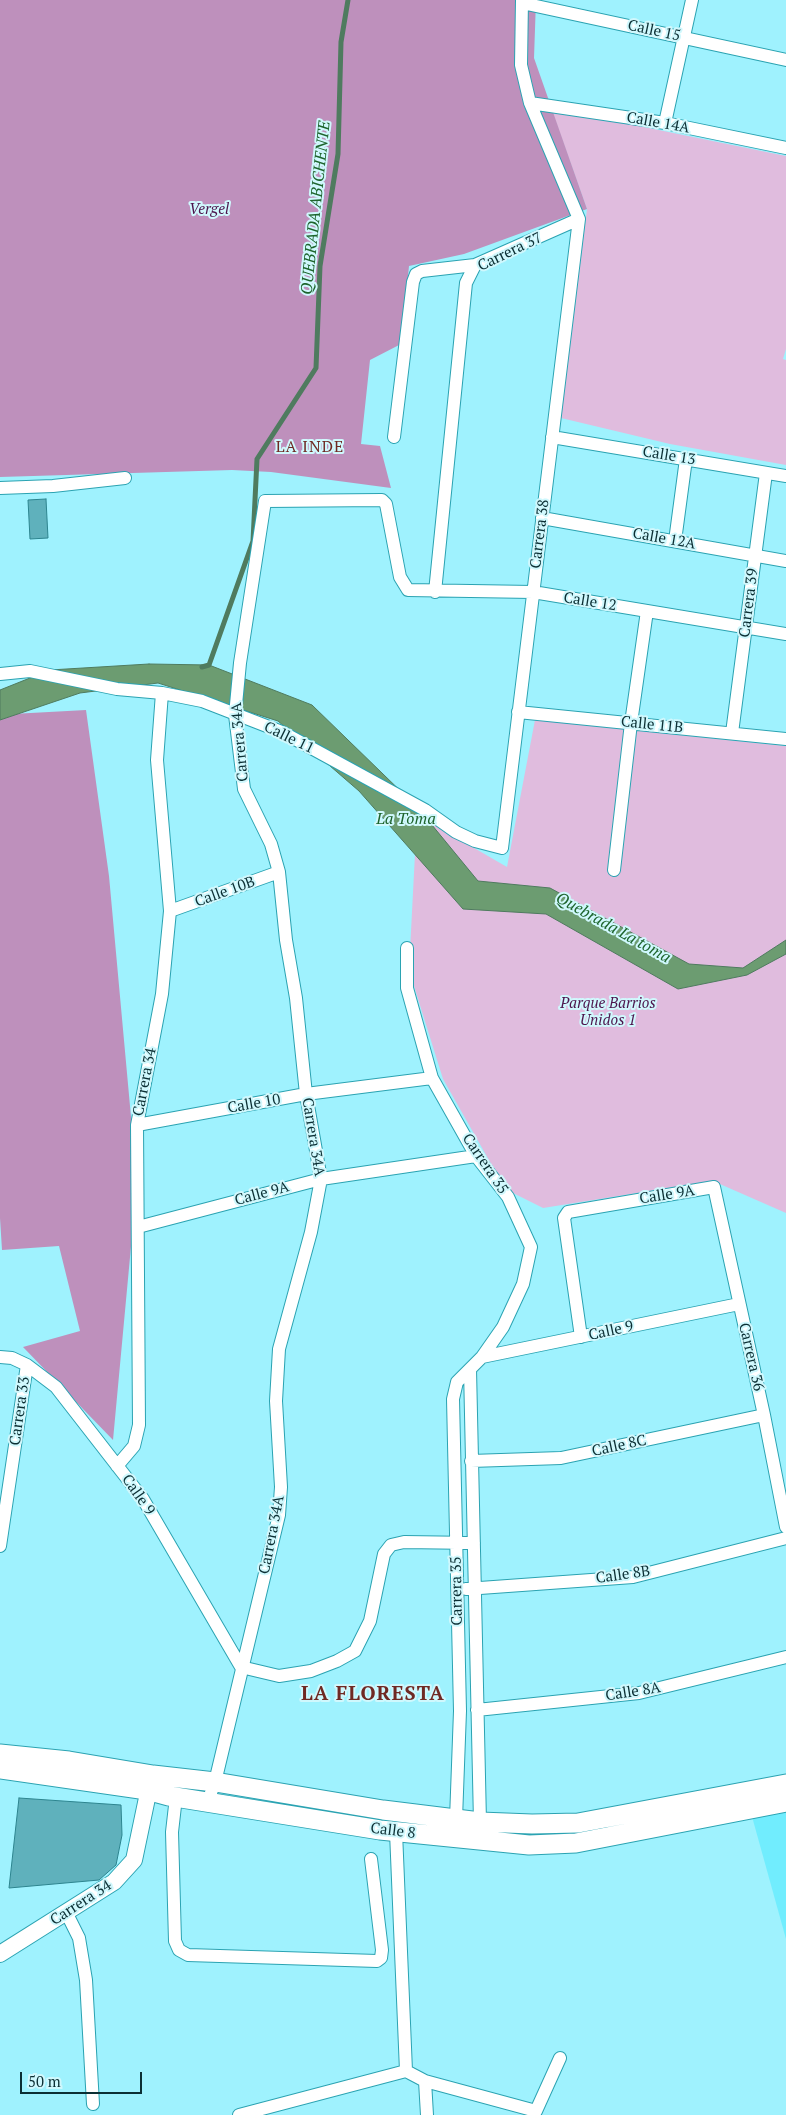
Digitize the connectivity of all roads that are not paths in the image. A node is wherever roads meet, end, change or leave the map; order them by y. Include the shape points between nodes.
1 (692, 0) edge
2 (522, 1) edge
3 (683, 38) junction
4 (786, 60) edge
5 (530, 103) junction
6 (665, 123) junction
7 (786, 148) edge
8 (578, 219) junction
9 (475, 265) junction
10 (394, 437) dead end
11 (552, 437) junction
12 (686, 459) junction
13 (766, 472) junction
14 (786, 476) edge
15 (124, 478) dead end
16 (0, 488) edge
17 (264, 501) joint
18 (542, 518) junction
19 (675, 541) junction
20 (755, 555) junction
21 (786, 561) edge
22 (435, 592) junction
23 (533, 592) junction
24 (647, 611) junction
25 (746, 626) junction
26 (786, 634) edge
27 (0, 674) edge
28 (162, 693) junction
29 (235, 712) junction
30 (518, 712) junction
31 (631, 723) junction
32 (732, 733) junction
33 (786, 740) edge
34 (502, 848) joint
35 (614, 870) dead end
36 (279, 872) junction
37 (170, 911) junction
38 (407, 948) dead end
39 (432, 1078) junction
40 (306, 1094) junction
41 (137, 1125) junction
42 (476, 1156) junction
43 (321, 1178) junction
44 (714, 1188) joint
45 (138, 1227) junction
46 (740, 1304) junction
47 (581, 1337) junction
48 (0, 1357) edge
49 (482, 1357) junction
50 (27, 1365) junction
51 (470, 1369) junction
52 (764, 1415) junction
53 (472, 1461) junction
54 (118, 1466) junction
55 (786, 1527) edge
56 (786, 1538) edge
57 (456, 1543) junction
58 (474, 1543) junction
59 (0, 1546) edge
60 (457, 1589) junction
61 (474, 1589) junction
62 (786, 1657) edge
63 (242, 1667) junction
64 (477, 1710) junction
65 (0, 1754) edge
66 (0, 1769) edge
67 (215, 1782) junction
68 (150, 1783) junction
69 (786, 1784) edge
70 (176, 1797) junction
71 (208, 1801) junction
72 (786, 1802) edge
73 (456, 1819) junction
74 (480, 1822) junction
75 (396, 1832) junction
76 (371, 1859) dead end
77 (66, 1912) junction
78 (0, 1954) edge
79 (560, 2058) dead end
80 (406, 2071) junction
81 (426, 2081) junction
82 (93, 2104) dead end
83 (239, 2115) edge
84 (427, 2115) edge

1 - 3 street
2 - 3 street, Calle 15
2 - 5 street via 521,64
3 - 4 street, Calle 15
3 - 6 street
5 - 6 street, Calle 14A
5 - 8 street
6 - 7 street, Calle 14A
8 - 9 street, Carrera 37
8 - 11 street, Carrera 38
9 - 10 street via 416,274
9 - 22 street, Carrera 37 via 466,283
11 - 12 street, Calle 13
11 - 18 street, Carrera 38
12 - 13 street, Calle 13
12 - 19 street
13 - 14 street, Calle 13
13 - 20 street, Carrera 39
15 - 16 street
17 - 22 street, Calle 12 via 382,500 386,504 400,577 408,590
17 - 29 street, Carrera 34A
18 - 19 street, Calle 12A
18 - 23 street, Carrera 38
19 - 20 street, Calle 12A
20 - 21 street, Calle 12A
20 - 25 street, Carrera 39
22 - 23 street, Calle 12
23 - 24 street, Calle 12
23 - 30 street, Carrera 38
24 - 25 street, Calle 12
24 - 31 street
25 - 26 street, Calle 12
25 - 32 street, Carrera 39
27 - 28 street, Calle 11 via 30,671 117,689
28 - 29 street, Calle 11
28 - 37 street, Carrera 34 via 157,760
29 - 34 street, Calle 11 via 282,732 425,810 456,832
29 - 36 street, Carrera 34A via 244,789 271,844
30 - 31 street, Calle 11B
30 - 34 street, Carrera 38
31 - 32 street, Calle 11B
31 - 35 street
32 - 33 street, Calle 11B
36 - 37 street, Calle 10B
36 - 40 street, Carrera 34A
37 - 41 street, Carrera 34 via 162,994
38 - 39 street, Carrera 35 via 407,988
39 - 40 street, Calle 10
39 - 42 street, Carrera 35
40 - 41 street, Calle 10
40 - 43 street, Carrera 34A
41 - 45 street, Carrera 34
42 - 43 street, Calle 9A
42 - 49 street, Carrera 35 via 508,1198 531,1247 522,1284 503,1327
43 - 45 street, Calle 9A
43 - 63 street, Carrera 34A via 311,1232 279,1349 276,1400 281,1487 279,1515
44 - 46 street, Carrera 36
44 - 47 street, Calle 9A via 568,1212 564,1218
45 - 54 street, Carrera 34 via 139,1425 134,1446
46 - 47 street, Calle 9
46 - 52 street, Carrera 36
47 - 49 street, Calle 9
48 - 50 street, Calle 9
49 - 51 street, Carrera 35
50 - 54 street, Calle 9 via 56,1387
50 - 59 street, Carrera 33
51 - 53 street, Carrera 35
51 - 57 street, Carrera 35 via 457,1382 453,1399
52 - 53 street, Calle 8C via 561,1458
52 - 55 street, Carrera 36
53 - 58 street, Carrera 35
54 - 63 street, Calle 9 via 143,1499
56 - 61 street, Calle 8B via 633,1577
57 - 58 street
57 - 60 street, Carrera 35
57 - 63 street via 404,1542 391,1545 384,1554 370,1621 355,1652 311,1671 279,1676
58 - 61 street, Carrera 35
60 - 61 street, Calle 8B
60 - 73 street, Carrera 35 via 460,1711
61 - 64 street, Carrera 35
62 - 64 street, Calle 8A via 639,1693
63 - 67 street, Carrera 34A
64 - 74 street, Carrera 35
65 - 68 main road, Calle 8 via 69,1761
66 - 68 main road, Calle 8
67 - 68 main road, Calle 8
67 - 71 street, Carrera 34A
67 - 73 main road, Calle 8
68 - 70 main road, Calle 8
68 - 77 street, Carrera 34 via 134,1860 114,1882
69 - 74 main road, Calle 8 via 578,1823
70 - 71 main road, Calle 8
70 - 76 street via 172,1832 175,1941 179,1950 188,1955 377,1961 382,1950
71 - 75 main road, Calle 8
72 - 75 main road, Calle 8 via 576,1843 520,1844
73 - 74 main road, Calle 8
75 - 80 street
77 - 78 street, Carrera 34
77 - 82 street via 79,1938 86,1980
79 - 81 street via 536,2111
80 - 81 street
80 - 83 street
81 - 84 street

